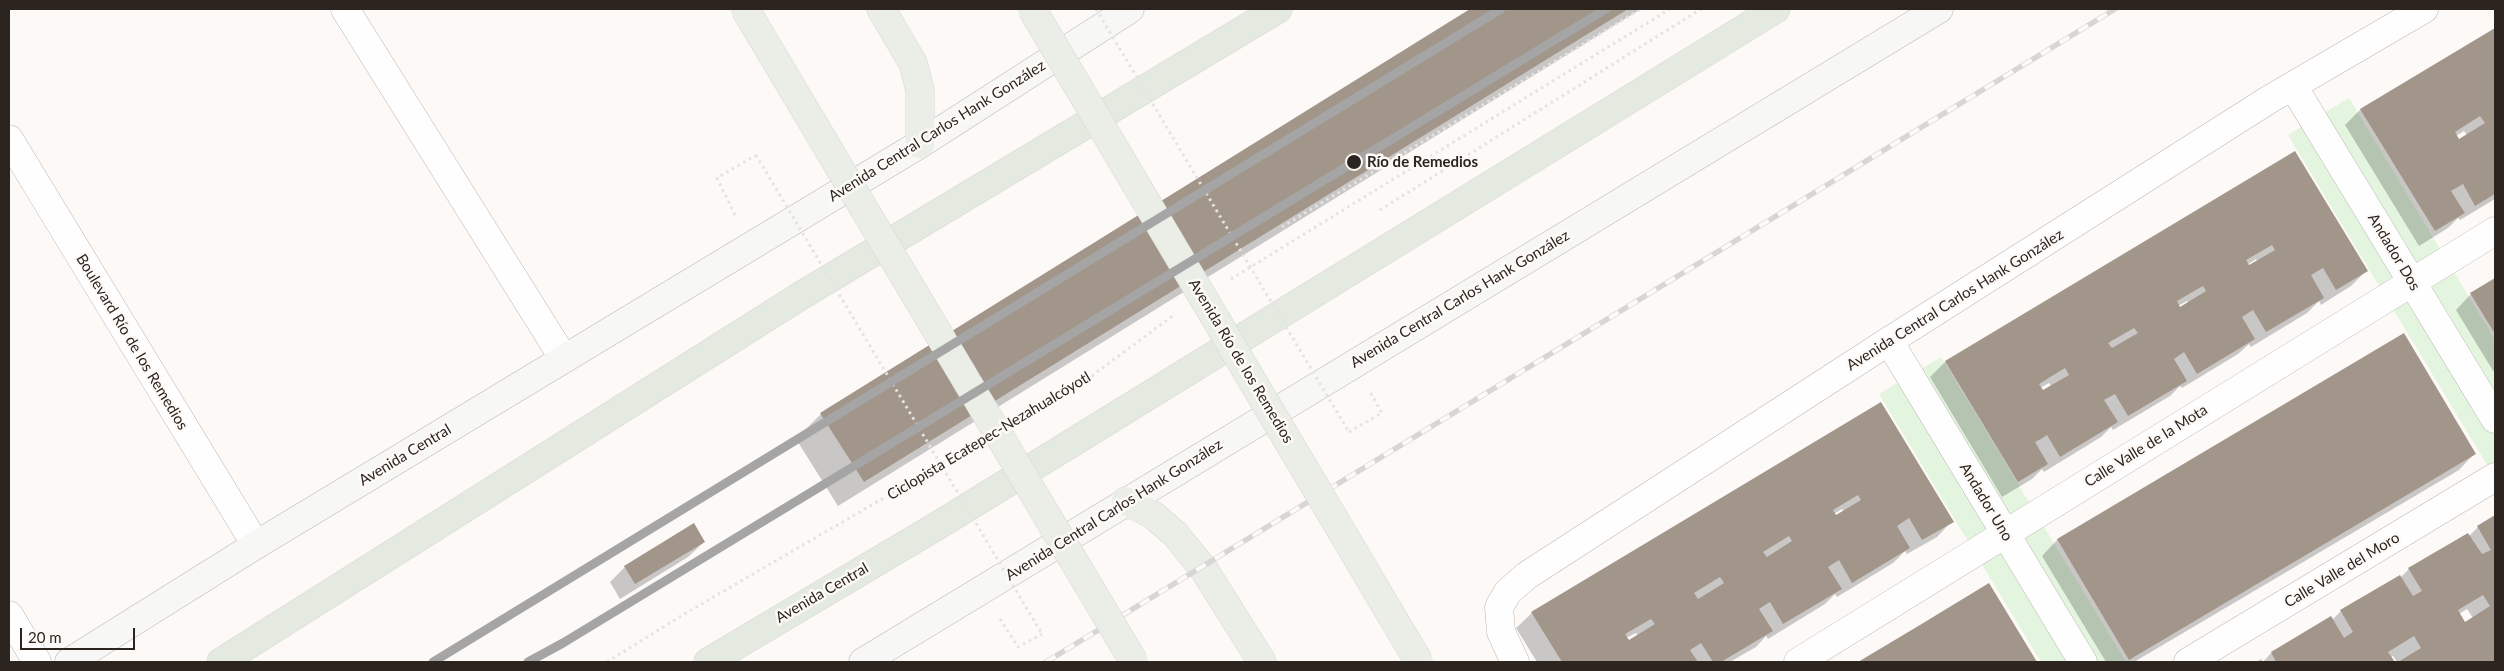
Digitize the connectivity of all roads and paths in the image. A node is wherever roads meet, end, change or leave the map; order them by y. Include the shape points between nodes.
1 (345, 9) edge
2 (745, 9) edge
3 (881, 9) edge
4 (1032, 9) edge
5 (1096, 9) edge
6 (1130, 9) edge
7 (1278, 9) edge
8 (1642, 9) edge
9 (1670, 9) edge
10 (1701, 9) edge
11 (1776, 9) edge
12 (1939, 9) edge
13 (2424, 9) edge
14 (2293, 86) junction
15 (9, 139) edge
16 (920, 144) junction
17 (1379, 210) dead end
18 (1282, 227) dead end
19 (2495, 230) edge
20 (746, 249) junction
21 (1269, 279) dead end
22 (1226, 282) dead end
23 (2412, 282) junction
24 (1261, 284) junction
25 (1176, 313) dead end
26 (1889, 341) junction
27 (564, 359) junction
28 (1354, 362) junction
29 (2495, 419) edge
30 (1017, 421) dead end
31 (975, 445) dead end
32 (2495, 477) edge
33 (1126, 502) junction
34 (2005, 534) junction
35 (256, 545) junction
36 (9, 615) edge
37 (1018, 648) dead end
38 (37, 662) edge
39 (69, 662) edge
40 (221, 662) edge
41 (607, 662) edge
42 (708, 662) edge
43 (863, 662) edge
44 (1134, 662) edge
45 (1262, 662) edge
46 (1419, 662) edge
47 (1515, 662) edge
48 (1798, 662) edge
49 (2083, 662) edge
50 (2188, 662) edge

1 - 27 street
2 - 44 highway, bridge
3 - 16 highway via 913,63 920,90
4 - 46 highway, Avenida Río de los Remedios, bridge
5 - 24 path, bridge
6 - 16 main road, Avenida Central Carlos Hank González
7 - 40 highway via 802,295
8 - 18 path
9 - 22 path
10 - 17 path
11 - 42 highway, Avenida Central via 937,526
12 - 28 main road, Avenida Central Carlos Hank González
13 - 14 street, Avenida Central Carlos Hank González
14 - 23 street, Andador Dos
14 - 26 street, Avenida Central Carlos Hank González
15 - 35 street, Boulevard Río de los Remedios
16 - 20 main road, Avenida Central Carlos Hank González
19 - 23 street, Calle Valle de la Mota
20 - 27 main road, Avenida Central
20 - 37 path, bridge via 717,178 756,155 1042,634
21 - 24 path
23 - 29 street, Andador Dos
23 - 34 street, Calle Valle de la Mota
24 - 28 path, bridge via 1349,432 1382,413
25 - 30 path, Ciclopista Ecatepec-Nezahualcóyotl via 1077,386
26 - 34 street, Andador Uno
26 - 47 street, Avenida Central Carlos Hank González via 1526,576 1508,592 1499,607 1501,632
27 - 35 main road, Avenida Central
28 - 33 main road, Avenida Central Carlos Hank González
31 - 41 path, Ciclopista Ecatepec-Nezahualcóyotl
32 - 50 street, Calle Valle del Moro
33 - 43 main road, Avenida Central Carlos Hank González
33 - 45 highway via 1153,515 1175,534 1203,568
34 - 48 street, Calle Valle de la Mota
34 - 49 street, Andador Uno
35 - 39 main road, Avenida Central
36 - 38 street

